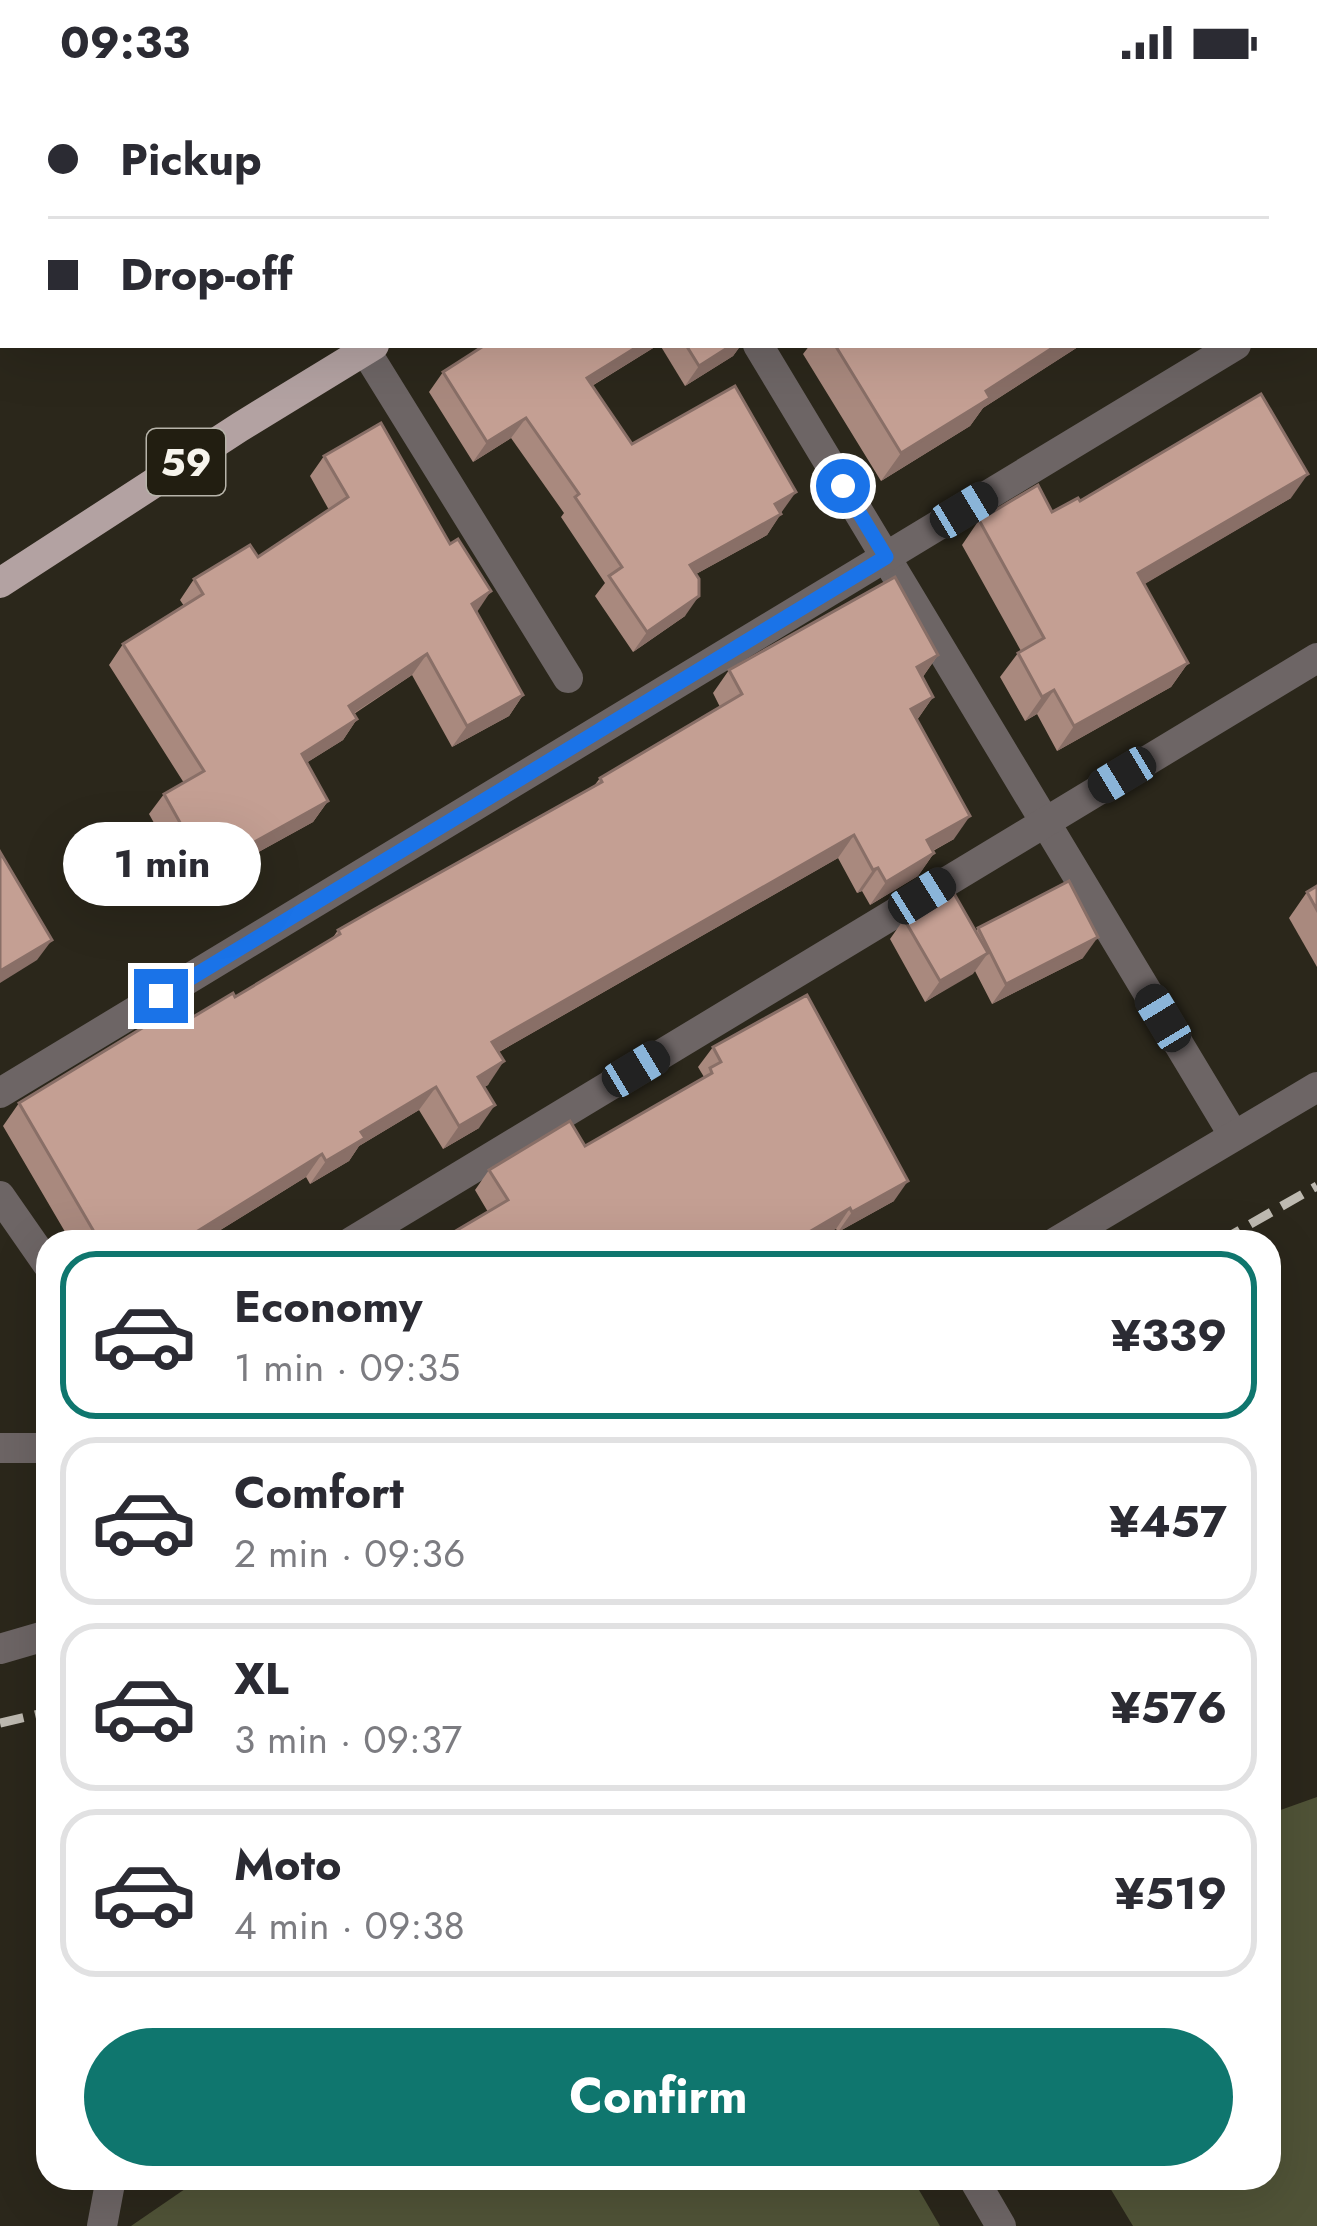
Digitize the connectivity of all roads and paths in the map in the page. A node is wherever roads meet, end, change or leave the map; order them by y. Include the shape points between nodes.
1 (369, 348) edge
2 (760, 348) edge
3 (1231, 348) edge
4 (886, 557) junction
5 (0, 583) edge
6 (1317, 658) edge
7 (568, 678) dead end
8 (1044, 821) junction
9 (1317, 1088) edge
10 (0, 1094) edge
11 (1234, 1136) junction
12 (0, 1196) edge
13 (371, 1230) edge
14 (1076, 1230) edge
15 (36, 1248) edge
16 (0, 1448) edge
17 (36, 1448) edge
18 (36, 1638) edge
19 (0, 1649) edge
20 (109, 2190) edge
21 (980, 2190) edge
22 (102, 2226) edge
23 (1001, 2226) edge

1 - 5 main road, 59
1 - 7 street
2 - 4 street
3 - 4 street
4 - 8 street
4 - 10 street
6 - 8 street
8 - 11 street
8 - 13 street
9 - 11 street
11 - 14 street
12 - 15 street
16 - 17 street
18 - 19 street
20 - 22 street
21 - 23 street

